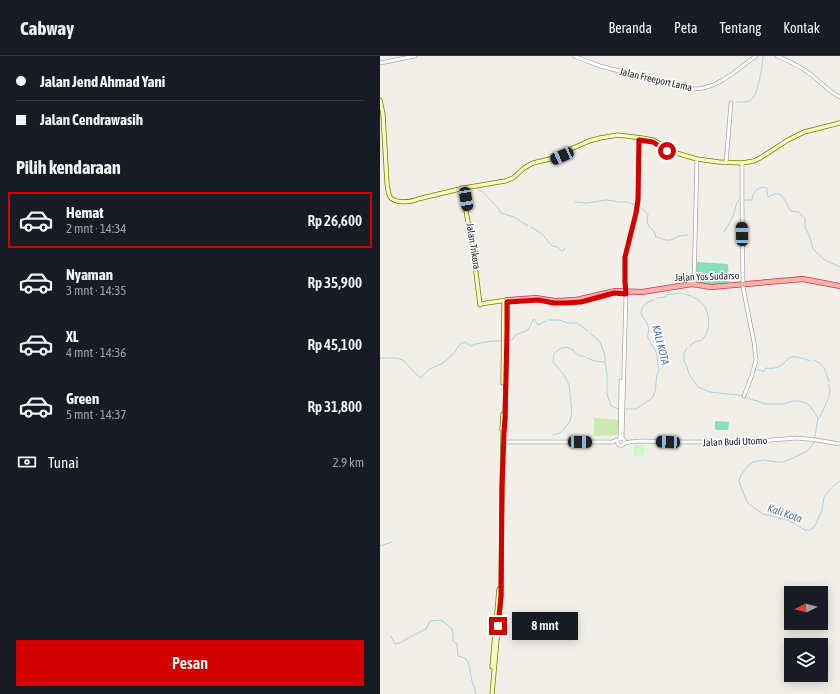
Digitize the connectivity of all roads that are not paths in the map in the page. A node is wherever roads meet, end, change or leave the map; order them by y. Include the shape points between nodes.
1 (415, 56) edge
2 (574, 56) edge
3 (756, 56) edge
4 (777, 56) edge
5 (380, 63) edge
6 (840, 96) edge
7 (380, 100) edge
8 (731, 103) dead end
9 (840, 123) edge
10 (639, 140) junction
11 (589, 142) junction
12 (696, 158) junction
13 (726, 163) junction
14 (742, 163) junction
15 (463, 189) junction
16 (694, 284) junction
17 (743, 286) junction
18 (840, 287) edge
19 (625, 292) junction
20 (505, 302) junction
21 (481, 304) joint
22 (744, 396) dead end
23 (621, 441) junction
24 (502, 442) junction
25 (840, 444) edge
26 (491, 694) edge

1 - 5 street
2 - 3 street, Jalan Freeport Lama via 600,66 695,89 726,79
4 - 6 street via 797,65
7 - 15 main road via 390,196 400,202
8 - 13 street
9 - 14 main road via 804,132 760,158
10 - 11 main road via 605,138
10 - 12 main road via 653,142 676,155
10 - 19 street via 638,200 625,257
11 - 12 main road via 614,136 642,138 653,140 676,153
11 - 15 main road via 554,159 527,167 504,183
12 - 13 main road
12 - 16 street
13 - 14 main road
14 - 17 street
15 - 21 main road, Jalan Trikora
16 - 17 highway, Jalan Yos Sudarso via 711,287
16 - 19 highway, Jalan Yos Sudarso
17 - 18 highway, Jalan Yos Sudarso via 796,281
17 - 19 highway, Jalan Yos Sudarso via 710,290 690,286 648,293
17 - 22 street via 756,360
19 - 20 highway, Jalan Yos Sudarso via 581,302
19 - 23 street
20 - 21 main road, Jalan Yos Sudarso
20 - 24 main road
23 - 24 street, Jalan Budi Utomo
23 - 25 street, Jalan Budi Utomo via 736,442 789,438
24 - 26 main road via 501,596

